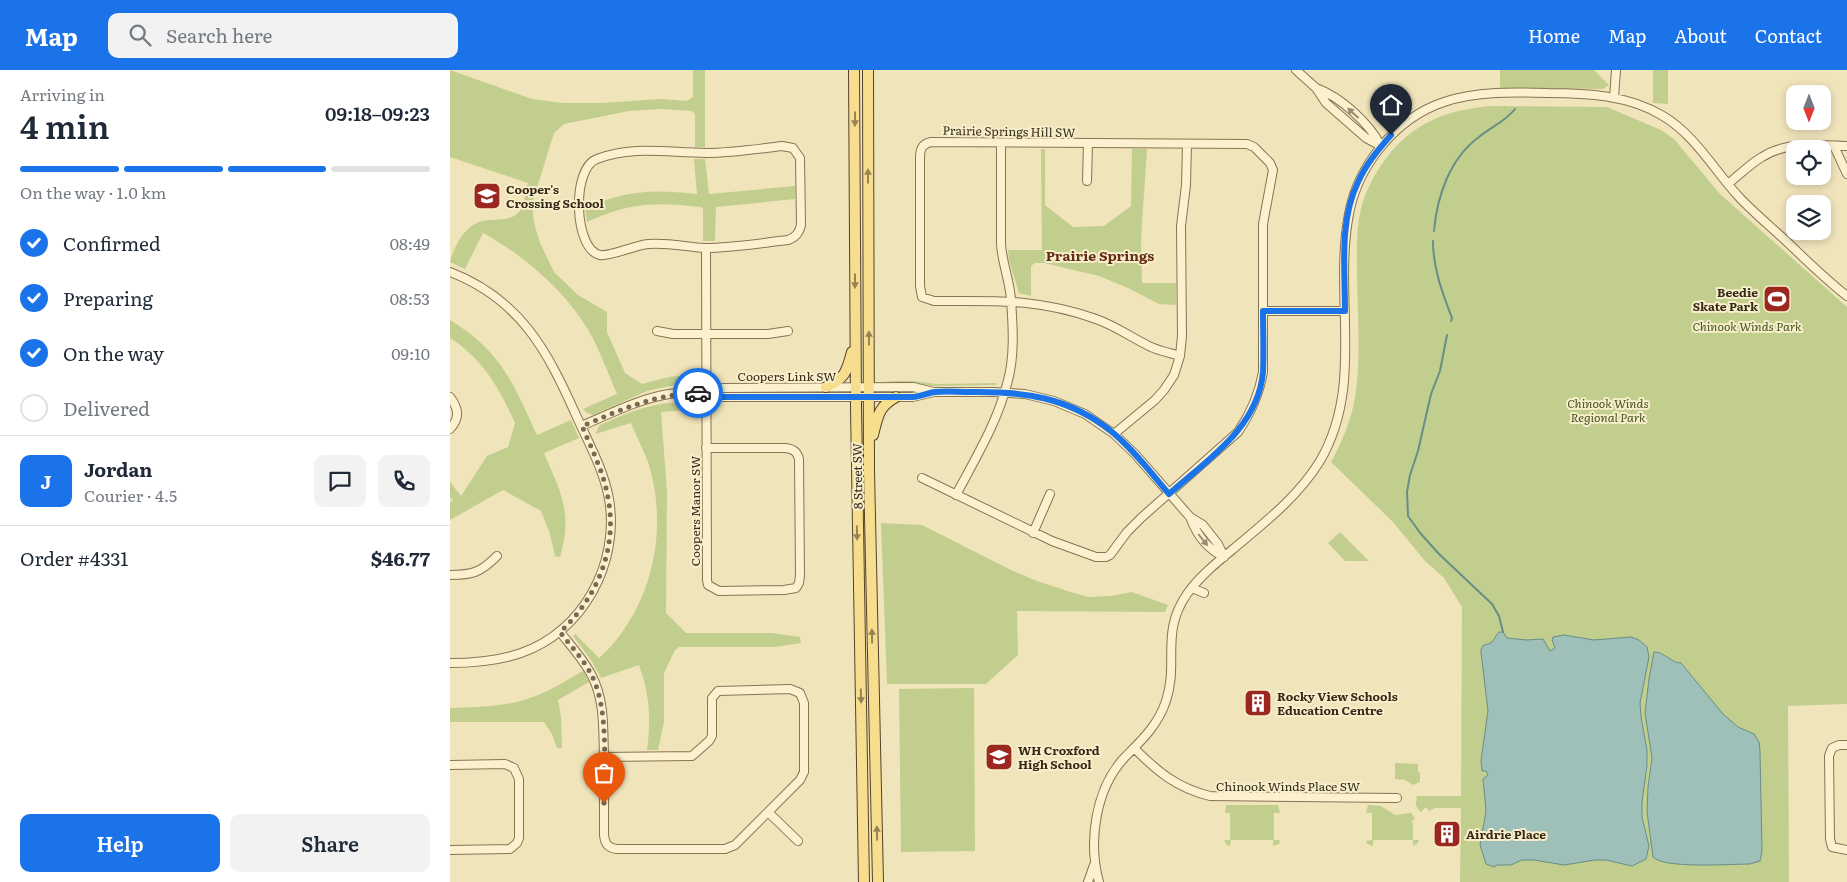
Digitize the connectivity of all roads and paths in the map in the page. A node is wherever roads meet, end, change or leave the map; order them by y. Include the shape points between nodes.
1 (854, 70) edge
2 (868, 70) edge
3 (1296, 70) edge
4 (1616, 70) edge
5 (1614, 98) junction
6 (1001, 143) junction
7 (1088, 144) junction
8 (1187, 144) junction
9 (1381, 146) junction
10 (1834, 146) junction
11 (1847, 146) edge
12 (1847, 174) edge
13 (1087, 181) dead end
14 (1728, 184) junction
15 (706, 248) junction
16 (450, 272) edge
17 (1847, 296) edge
18 (1011, 300) junction
19 (1263, 311) junction
20 (1345, 311) junction
21 (657, 331) dead end
22 (788, 331) dead end
23 (706, 334) junction
24 (856, 339) junction
25 (1180, 356) junction
26 (826, 387) junction
27 (706, 392) junction
28 (856, 392) junction
29 (869, 392) junction
30 (934, 392) junction
31 (1005, 392) junction
32 (896, 397) junction
33 (450, 398) edge
34 (582, 426) junction
35 (450, 430) edge
36 (1114, 434) junction
37 (706, 448) junction
38 (869, 448) junction
39 (922, 478) dead end
40 (956, 494) junction
41 (1050, 494) dead end
42 (1169, 494) junction
43 (1033, 533) junction
44 (497, 556) dead end
45 (1224, 557) junction
46 (450, 575) edge
47 (1192, 588) junction
48 (1204, 593) dead end
49 (560, 632) junction
50 (450, 663) edge
51 (1847, 744) edge
52 (1135, 748) junction
53 (604, 757) junction
54 (450, 765) edge
55 (1398, 798) dead end
56 (768, 812) junction
57 (798, 841) dead end
58 (450, 850) edge
59 (1847, 850) edge
60 (1094, 865) junction
61 (864, 870) junction
62 (859, 882) edge
63 (864, 882) edge
64 (878, 882) edge
65 (1088, 882) edge
66 (1099, 882) edge

1 -> 24 main road, 8 Street SW
29 -> 2 main road, 8 Street SW
3 - 9 street via 1316,88 1326,103 1366,138
4 - 5 street
5 - 9 street via 1565,93 1468,95 1426,110 1408,121
5 - 14 street via 1653,110 1674,123
6 - 7 street, Prairie Springs Hill SW
6 - 18 street via 1002,257
6 - 18 street, Prairie Springs Hill SW via 931,142 922,147 920,286 922,297 934,301
7 - 8 street, Prairie Springs Hill SW
7 - 13 street
8 - 19 street, Prairie Springs Hill SW via 1247,144 1272,166 1263,224
8 - 25 street
9 - 20 street via 1366,167 1350,206 1345,246
10 - 11 street
10 - 12 street
10 - 14 street via 1782,147 1762,157
14 - 17 street via 1740,199
15 - 15 street via 657,243 634,246 605,256 594,252 583,233 578,213 582,178 590,164 596,159 639,150 710,153 782,146 793,148 800,158 801,225 797,235 788,240
15 - 23 street, Coopers Manor SW
16 - 34 street via 480,286 527,327 553,364
18 - 25 street via 1078,313
18 - 31 street via 1012,356
19 - 20 street
19 - 42 street via 1263,372 1248,418 1227,443
20 - 45 street via 1345,381 1338,418 1327,447 1297,492
21 - 23 street
22 - 23 street
23 - 27 street, Coopers Manor SW
24 - 26 main road via 842,378
24 - 28 main road, 8 Street SW
25 - 36 street via 1174,375 1164,390
26 - 27 street, Coopers Link SW via 723,388
26 - 28 street, Coopers Link SW
27 - 28 street, Coopers Link SW via 723,397
27 - 34 street, Coopers Link SW via 652,398
27 - 37 street, Coopers Manor SW
28 - 29 street, Coopers Link SW
28 -> 61 main road, 8 Street SW
29 - 30 street via 913,387
29 - 32 street
29 - 38 main road, 8 Street SW
30 - 31 street
30 - 32 street
31 - 36 street via 1041,397 1068,406 1086,414
31 - 40 street
32 - 38 main road via 881,408
33 - 35 street via 458,416
34 - 49 street via 609,498 610,539 598,581 578,613
36 - 42 street
37 - 37 street, Coopers Manor SW via 708,585 719,591 796,588 800,575 798,454 785,448
64 -> 38 main road, 8 Street SW
39 - 40 street
40 - 43 street
41 - 43 street
42 - 43 street via 1127,532 1106,557 1096,557
42 - 45 street via 1190,516 1195,530 1212,551
44 - 46 street via 476,573
45 - 47 street
47 - 48 street
47 - 52 street via 1173,620 1170,686 1166,702 1152,729
49 - 50 street via 522,653 484,662
49 - 53 street via 596,685 602,710
51 - 59 street via 1832,748 1829,756 1830,839 1832,847
52 - 55 street, Chinook Winds Place SW via 1173,782 1210,796
52 - 60 street via 1115,771 1101,801 1095,828
53 - 56 street via 604,835 606,845 612,849 731,848
53 - 56 street via 692,756 712,736 712,698 718,691 795,690 803,697 804,703 804,772
54 - 58 street via 505,764 517,772 519,788 519,838 514,848
56 - 57 street
60 - 65 street
60 - 66 street
61 - 62 main road
61 - 63 main road, 8 Street SW

